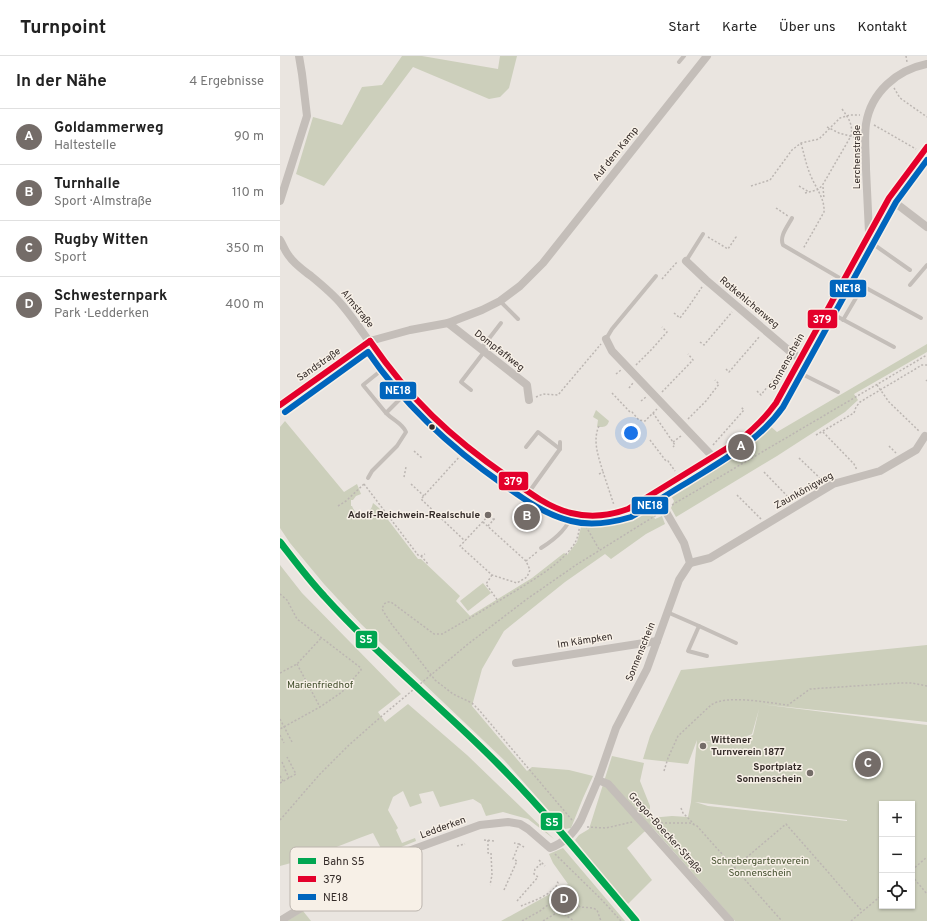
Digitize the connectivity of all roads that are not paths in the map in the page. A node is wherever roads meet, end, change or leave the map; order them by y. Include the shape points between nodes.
1 (299, 56) edge
2 (684, 56) edge
3 (708, 56) edge
4 (679, 62) dead end
5 (927, 64) edge
6 (926, 149) edge
7 (889, 198) junction
8 (280, 200) edge
9 (792, 218) road end
10 (927, 227) edge
11 (703, 234) road end
12 (867, 237) junction
13 (280, 240) edge
14 (686, 260) joint
15 (927, 264) edge
16 (910, 270) dead end
17 (656, 276) dead end
18 (844, 278) junction
19 (910, 285) dead end
20 (863, 286) junction
21 (500, 301) junction
22 (826, 311) junction
23 (921, 318) dead end
24 (518, 320) dead end
25 (843, 320) junction
26 (448, 323) junction
27 (501, 323) dead end
28 (606, 339) joint
29 (370, 341) junction
30 (894, 347) dead end
31 (483, 351) junction
32 (797, 356) junction
33 (383, 369) dead end
34 (794, 370) junction
35 (471, 390) dead end
36 (407, 392) junction
37 (838, 392) dead end
38 (529, 400) road end
39 (280, 405) edge
40 (386, 413) junction
41 (926, 435) edge
42 (560, 442) dead end
43 (526, 447) dead end
44 (560, 449) junction
45 (713, 457) junction
46 (368, 478) dead end
47 (528, 492) junction
48 (655, 493) junction
49 (572, 514) junction
50 (542, 548) road end
51 (690, 563) junction
52 (668, 612) junction
53 (699, 626) junction
54 (657, 641) junction
55 (736, 643) dead end
56 (707, 656) dead end
57 (516, 663) dead end
58 (598, 780) junction
59 (420, 847) edge
60 (550, 848) joint
61 (296, 911) edge
62 (280, 921) edge
63 (730, 921) edge

1 - 8 street via 307,116
2 - 4 lane
3 - 21 street, Auf dem Kamp via 543,263 520,286
5 - 12 street, Lerchenstraße via 900,73 883,87 873,101 867,120 865,140
6 - 7 street, Sonnenschein
7 - 10 street
7 - 12 street, Sonnenschein
9 - 18 lane via 784,233 783,245
11 - 14 lane
12 - 16 lane
12 - 18 street, Sonnenschein
13 - 29 street, Almstraße via 289,256 341,304
14 - 32 street, Rotkehlchenweg via 736,306
15 - 19 lane
17 - 28 lane
18 - 20 lane
18 - 22 street, Sonnenschein
20 - 23 lane
20 - 25 lane
21 - 24 lane
21 - 26 street, Auf dem Kamp
22 - 25 lane
22 - 32 street, Sonnenschein
25 - 30 lane
26 - 29 street, Auf dem Kamp
26 - 31 street, Dompfaffweg
27 - 31 lane
28 - 45 street via 612,351
29 - 36 street, Almstraße
29 - 39 street, Sandstraße
31 - 35 lane via 462,382
31 - 38 street, Dompfaffweg via 527,385
32 - 34 street, Sonnenschein
33 - 40 lane via 363,386
34 - 37 lane
34 - 45 street, Sonnenschein via 776,403 761,423
36 - 40 lane
36 - 47 street, Almstraße via 460,444
40 - 46 lane via 403,425 406,432
41 - 51 street, Zaunkönigweg via 916,450 880,471 833,484 710,558
42 - 44 lane
43 - 44 lane via 538,432
44 - 47 lane
45 - 48 street, Sonnenschein
47 - 49 street, Almstraße
48 - 49 street, Almstraße via 617,513 601,516
48 - 51 street via 684,544
49 - 50 lane via 567,524
51 - 52 street, Sonnenschein via 679,580
52 - 53 lane
52 - 54 street, Sonnenschein
53 - 55 lane
53 - 56 lane via 688,651
54 - 57 street, Im Kämpken
54 - 58 street, Sonnenschein via 647,669 616,728
58 - 60 street, Sonnenschein via 578,826 560,844
58 - 63 street, Gregor-Boecker-Straße via 608,784
59 - 60 street, Ledderken via 480,825 508,822 528,828
61 - 62 street, Ledderken

